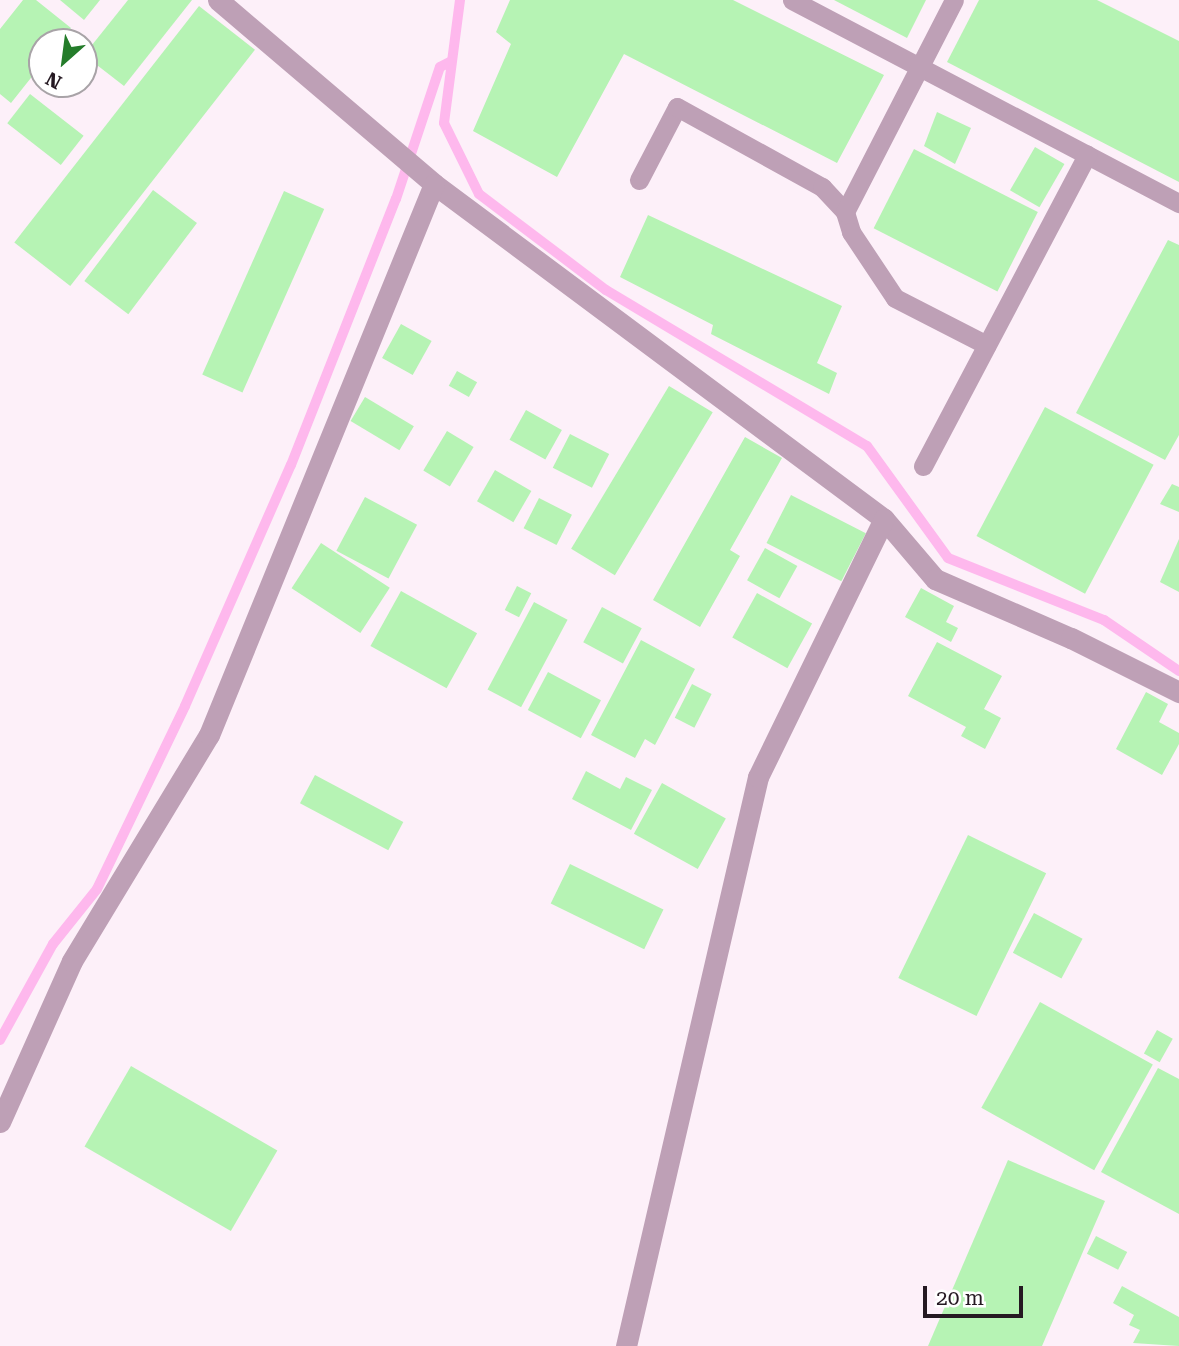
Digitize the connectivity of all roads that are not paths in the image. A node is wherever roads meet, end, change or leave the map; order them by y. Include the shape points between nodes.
1 (218, 0) edge
2 (792, 0) edge
3 (954, 0) edge
4 (919, 67) junction
5 (1087, 155) junction
6 (639, 180) dead end
7 (434, 184) junction
8 (1179, 203) edge
9 (845, 212) junction
10 (987, 345) junction
11 (923, 466) dead end
12 (884, 519) junction
13 (1179, 692) edge
14 (0, 1122) edge
15 (626, 1346) edge

1 - 7 street
2 - 4 lane
3 - 4 lane
4 - 5 lane
4 - 9 lane
5 - 8 lane
5 - 10 lane
6 - 9 lane via 677,107 822,187
7 - 12 street
7 - 14 street via 209,735 72,961
9 - 10 lane via 851,232 895,298
10 - 11 lane
12 - 13 street via 935,579 1072,638
12 - 15 street via 758,777

